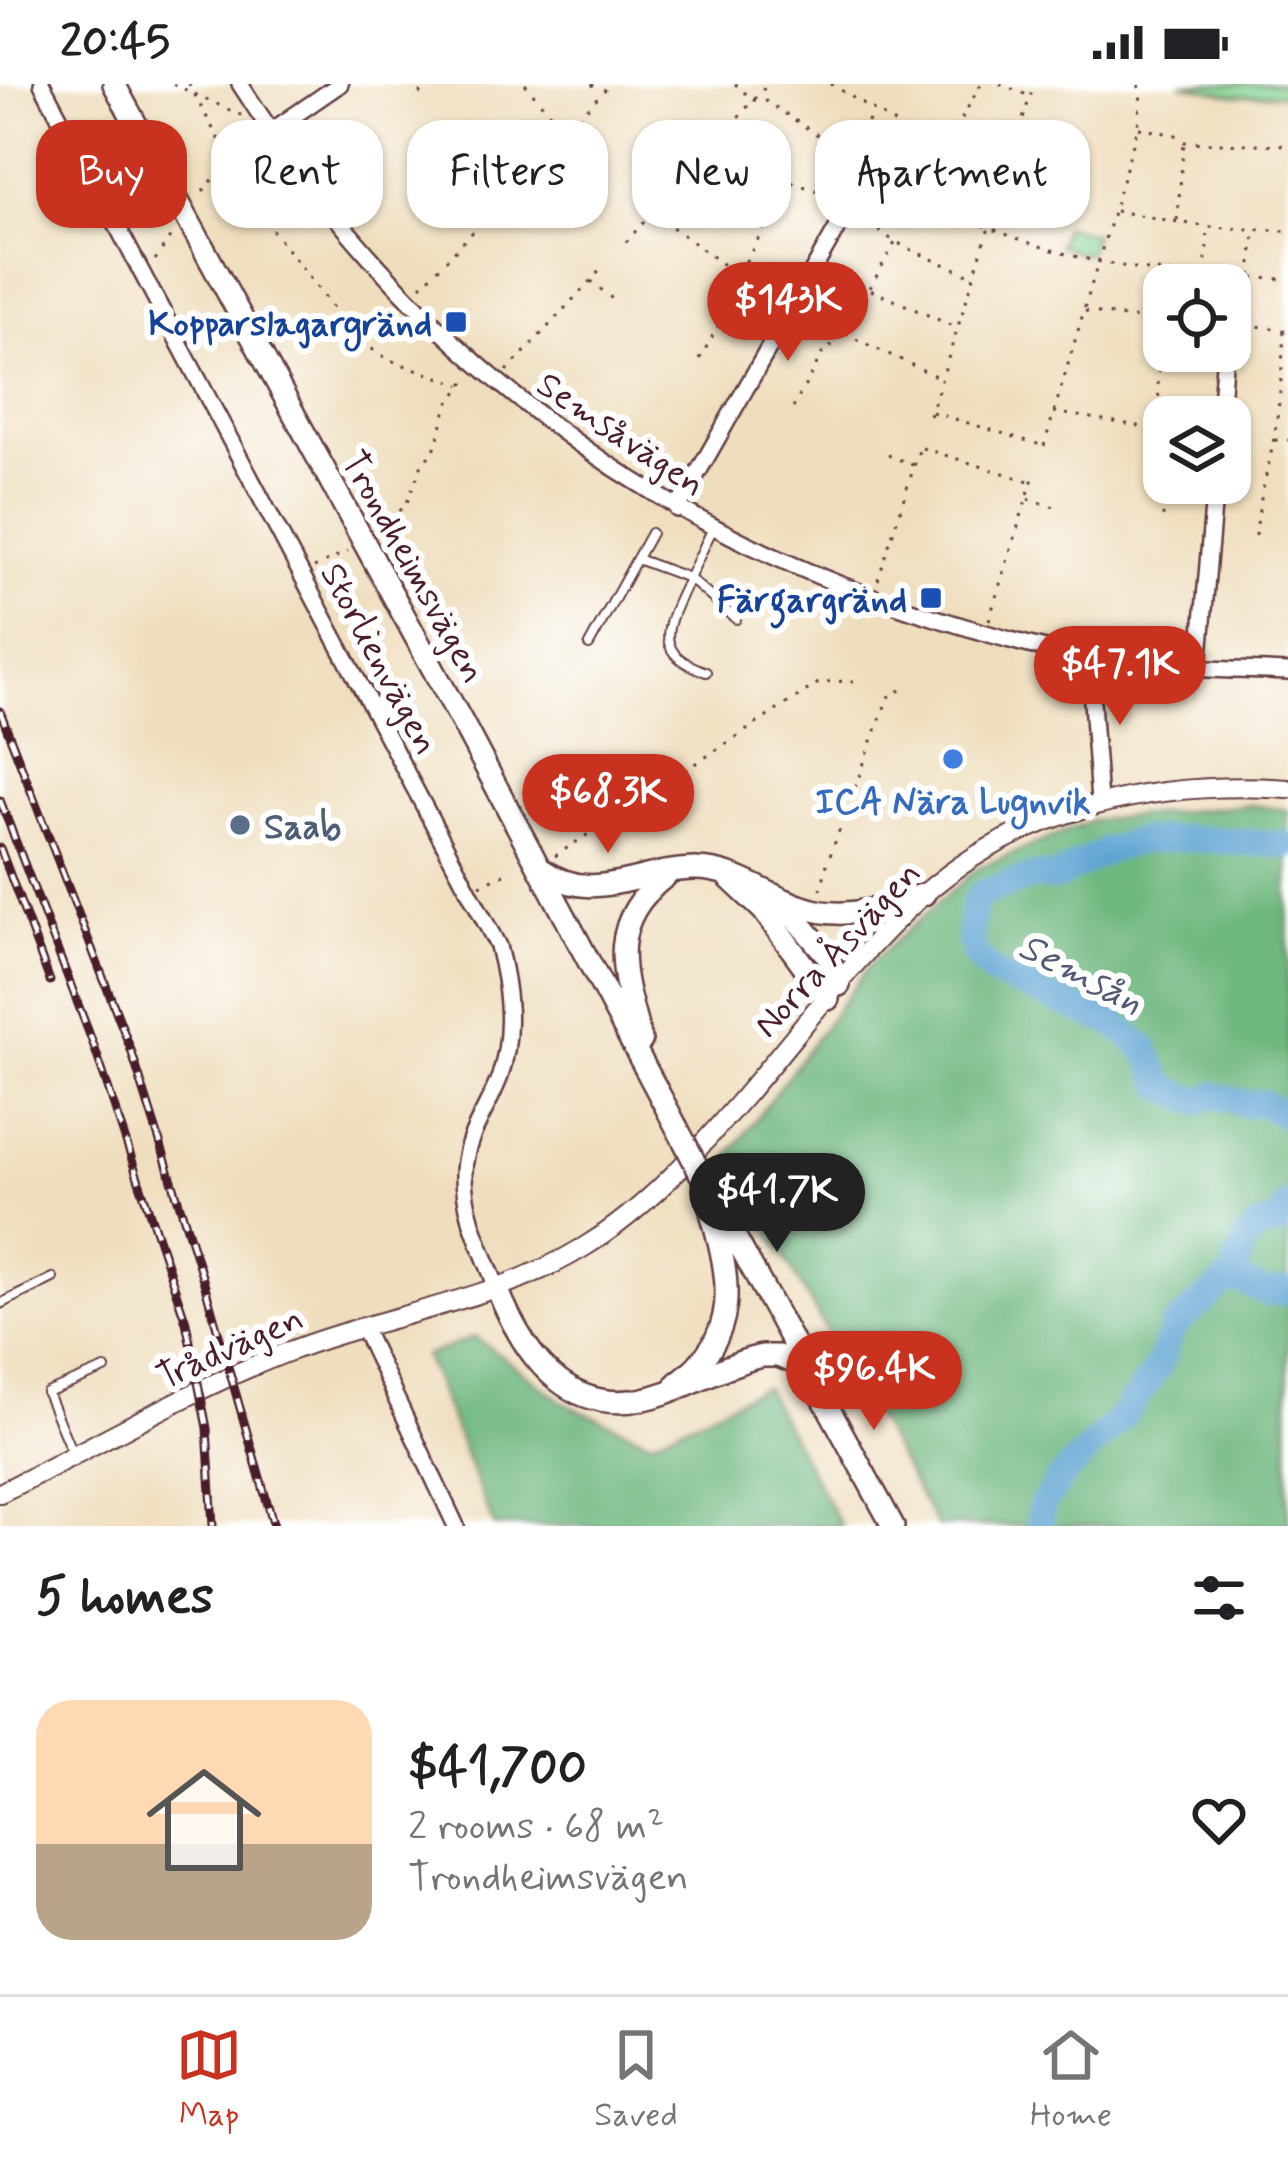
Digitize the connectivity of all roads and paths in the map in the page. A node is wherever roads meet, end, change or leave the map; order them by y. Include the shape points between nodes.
1 (42, 84) edge
2 (114, 84) edge
3 (173, 84) edge
4 (189, 84) edge
5 (240, 84) edge
6 (340, 84) edge
7 (431, 84) edge
8 (525, 84) edge
9 (592, 84) edge
10 (610, 84) edge
11 (735, 84) edge
12 (768, 84) edge
13 (831, 84) edge
14 (851, 84) edge
15 (980, 84) edge
16 (1000, 84) edge
17 (1034, 84) edge
18 (1138, 84) edge
19 (194, 94) junction
20 (419, 94) dead end
21 (600, 94) junction
22 (845, 94) junction
23 (1029, 95) junction
24 (753, 100) junction
25 (873, 114) junction
26 (250, 120) edge
27 (262, 120) edge
28 (270, 120) edge
29 (556, 120) edge
30 (575, 120) edge
31 (735, 120) edge
32 (869, 120) edge
33 (884, 120) edge
34 (960, 120) edge
35 (1021, 120) edge
36 (211, 125) edge
37 (1138, 127) junction
38 (815, 133) edge
39 (1184, 142) junction
40 (1288, 145) edge
41 (211, 182) edge
42 (203, 191) dead end
43 (1113, 211) junction
44 (1177, 222) junction
45 (1208, 227) junction
46 (270, 228) edge
47 (342, 228) edge
48 (477, 228) edge
49 (638, 228) edge
50 (674, 228) edge
51 (764, 228) edge
52 (837, 228) edge
53 (987, 228) edge
54 (994, 228) edge
55 (1255, 230) junction
56 (174, 231) dead end
57 (1288, 231) edge
58 (896, 241) dead end
59 (626, 242) dead end
60 (1098, 260) junction
61 (1206, 264) edge
62 (603, 267) dead end
63 (1143, 267) edge
64 (738, 275) junction
65 (144, 277) junction
66 (1251, 278) joint
67 (1288, 279) edge
68 (590, 280) junction
69 (869, 289) junction
70 (409, 299) junction
71 (617, 303) dead end
72 (1083, 311) junction
73 (1143, 319) edge
74 (1251, 325) edge
75 (957, 328) junction
76 (1286, 331) edge
77 (844, 334) junction
78 (700, 359) dead end
79 (479, 368) junction
80 (941, 378) junction
81 (496, 384) junction
82 (461, 385) junction
83 (1288, 390) edge
84 (1281, 391) junction
85 (793, 408) dead end
86 (1053, 412) junction
87 (1143, 427) edge
88 (1274, 440) junction
89 (1288, 440) edge
90 (888, 454) dead end
91 (915, 466) junction
92 (1027, 499) junction
93 (1162, 504) edge
94 (1213, 504) edge
95 (1055, 507) dead end
96 (677, 509) junction
97 (1163, 517) dead end
98 (382, 527) dead end
99 (713, 528) junction
100 (651, 533) dead end
101 (1256, 536) dead end
102 (348, 551) dead end
103 (637, 559) junction
104 (302, 574) junction
105 (689, 578) junction
106 (872, 599) junction
107 (736, 619) dead end
108 (986, 634) junction
109 (590, 645) dead end
110 (1089, 658) junction
111 (1199, 668) junction
112 (706, 672) dead end
113 (1288, 672) edge
114 (854, 681) dead end
115 (904, 689) dead end
116 (1288, 789) edge
117 (1099, 802) junction
118 (545, 862) junction
119 (511, 871) dead end
120 (672, 871) junction
121 (725, 874) junction
122 (470, 889) junction
123 (821, 890) dead end
124 (774, 894) junction
125 (924, 894) junction
126 (834, 992) junction
127 (651, 1078) junction
128 (694, 1144) junction
129 (699, 1172) junction
130 (53, 1278) dead end
131 (497, 1288) junction
132 (0, 1304) edge
133 (363, 1328) junction
134 (805, 1367) junction
135 (105, 1369) dead end
136 (662, 1394) junction
137 (74, 1456) junction
138 (0, 1493) edge
139 (456, 1526) edge
140 (893, 1526) edge

1 - 65 street, Storlienvägen
2 - 118 main road, Trondheimsvägen
3 - 19 path
4 - 19 path
5 - 27 street, Semsåvägen
6 - 28 street
7 - 20 path
8 - 29 path
9 - 21 path
10 - 21 path
11 - 24 path
12 - 24 path
13 - 22 path
14 - 22 path
15 - 34 path
16 - 23 path
17 - 23 path
18 - 37 path
19 - 26 path
19 - 36 path
21 - 30 path
22 - 25 path
23 - 35 path
24 - 31 path
24 - 38 path via 766,100
25 - 32 path
25 - 33 path
37 - 39 path
37 - 43 path
39 - 40 path
39 - 44 path
41 - 42 path
43 - 44 path
43 - 60 path
44 - 45 path
45 - 55 path
45 - 61 path
46 - 82 path via 357,339 387,359
47 - 70 street, Semsåvägen
48 - 70 path
49 - 59 path
50 - 64 path
51 - 64 path
52 - 96 street
53 - 75 path
54 - 60 path
55 - 57 path
55 - 66 path
56 - 65 path
58 - 69 path
60 - 63 path
60 - 72 path
62 - 68 path
64 - 78 path
65 - 104 street, Storlienvägen
66 - 67 path
68 - 71 path
68 - 81 path
69 - 75 path
69 - 77 path
70 - 79 street, Semsåvägen
72 - 73 path
72 - 86 path
74 - 76 path
75 - 80 path
76 - 84 path
77 - 80 path
77 - 85 path via 822,354
79 - 81 street, Semsåvägen
79 - 82 path
80 - 86 path via 930,414 1044,446
81 - 96 street, Semsåvägen
82 - 98 path via 406,505
83 - 84 path
84 - 88 path
86 - 87 path
88 - 89 path
88 - 101 path
90 - 91 path
91 - 92 path via 921,446 1033,480
91 - 106 path
92 - 95 path
92 - 108 path
93 - 97 path
94 - 111 street
96 - 99 street, Semsåvägen
99 - 105 lane
99 - 106 street, Semsåvägen
100 - 103 lane
102 - 104 path
103 - 105 lane
103 - 109 lane
104 - 122 street, Storlienvägen
105 - 107 lane
105 - 112 lane via 667,635 683,664
106 - 108 street, Semsåvägen
108 - 110 street, Semsåvägen
110 - 111 street, Semsåvägen
110 - 117 street
111 - 113 street, Semsåvägen
114 - 118 path via 820,682 784,703
115 - 123 path via 891,694 880,715
116 - 117 street, Norra Åsvägen via 1195,788
117 - 125 street, Norra Åsvägen via 1006,841
118 - 120 main road via 572,886
118 - 127 main road, Trondheimsvägen
119 - 122 path
120 - 121 main road
120 - 127 main road via 637,903 622,939
121 - 124 main road
121 - 126 main road
122 - 131 street, Storlienvägen via 508,985 500,1076 464,1168 467,1209
124 - 125 main road via 806,909 859,913
124 - 126 main road via 828,956
125 - 126 street, Norra Åsvägen
126 - 128 street, Norra Åsvägen
127 - 128 main road, Trondheimsvägen
128 - 129 main road, Trondheimsvägen, bridge
128 - 131 street, Norra Åsvägen via 681,1171 634,1212 545,1269
129 - 134 main road, Trondheimsvägen
129 - 136 main road via 722,1252 726,1304 714,1347
130 - 132 lane
131 - 133 street, Trådvägen
131 - 136 main road via 532,1357 574,1392 623,1403
133 - 137 street, Trådvägen via 281,1354
133 - 139 street
134 - 136 main road via 762,1356
134 - 140 main road, Trondheimsvägen
135 - 137 lane via 47,1393
137 - 138 street, Trådvägen

